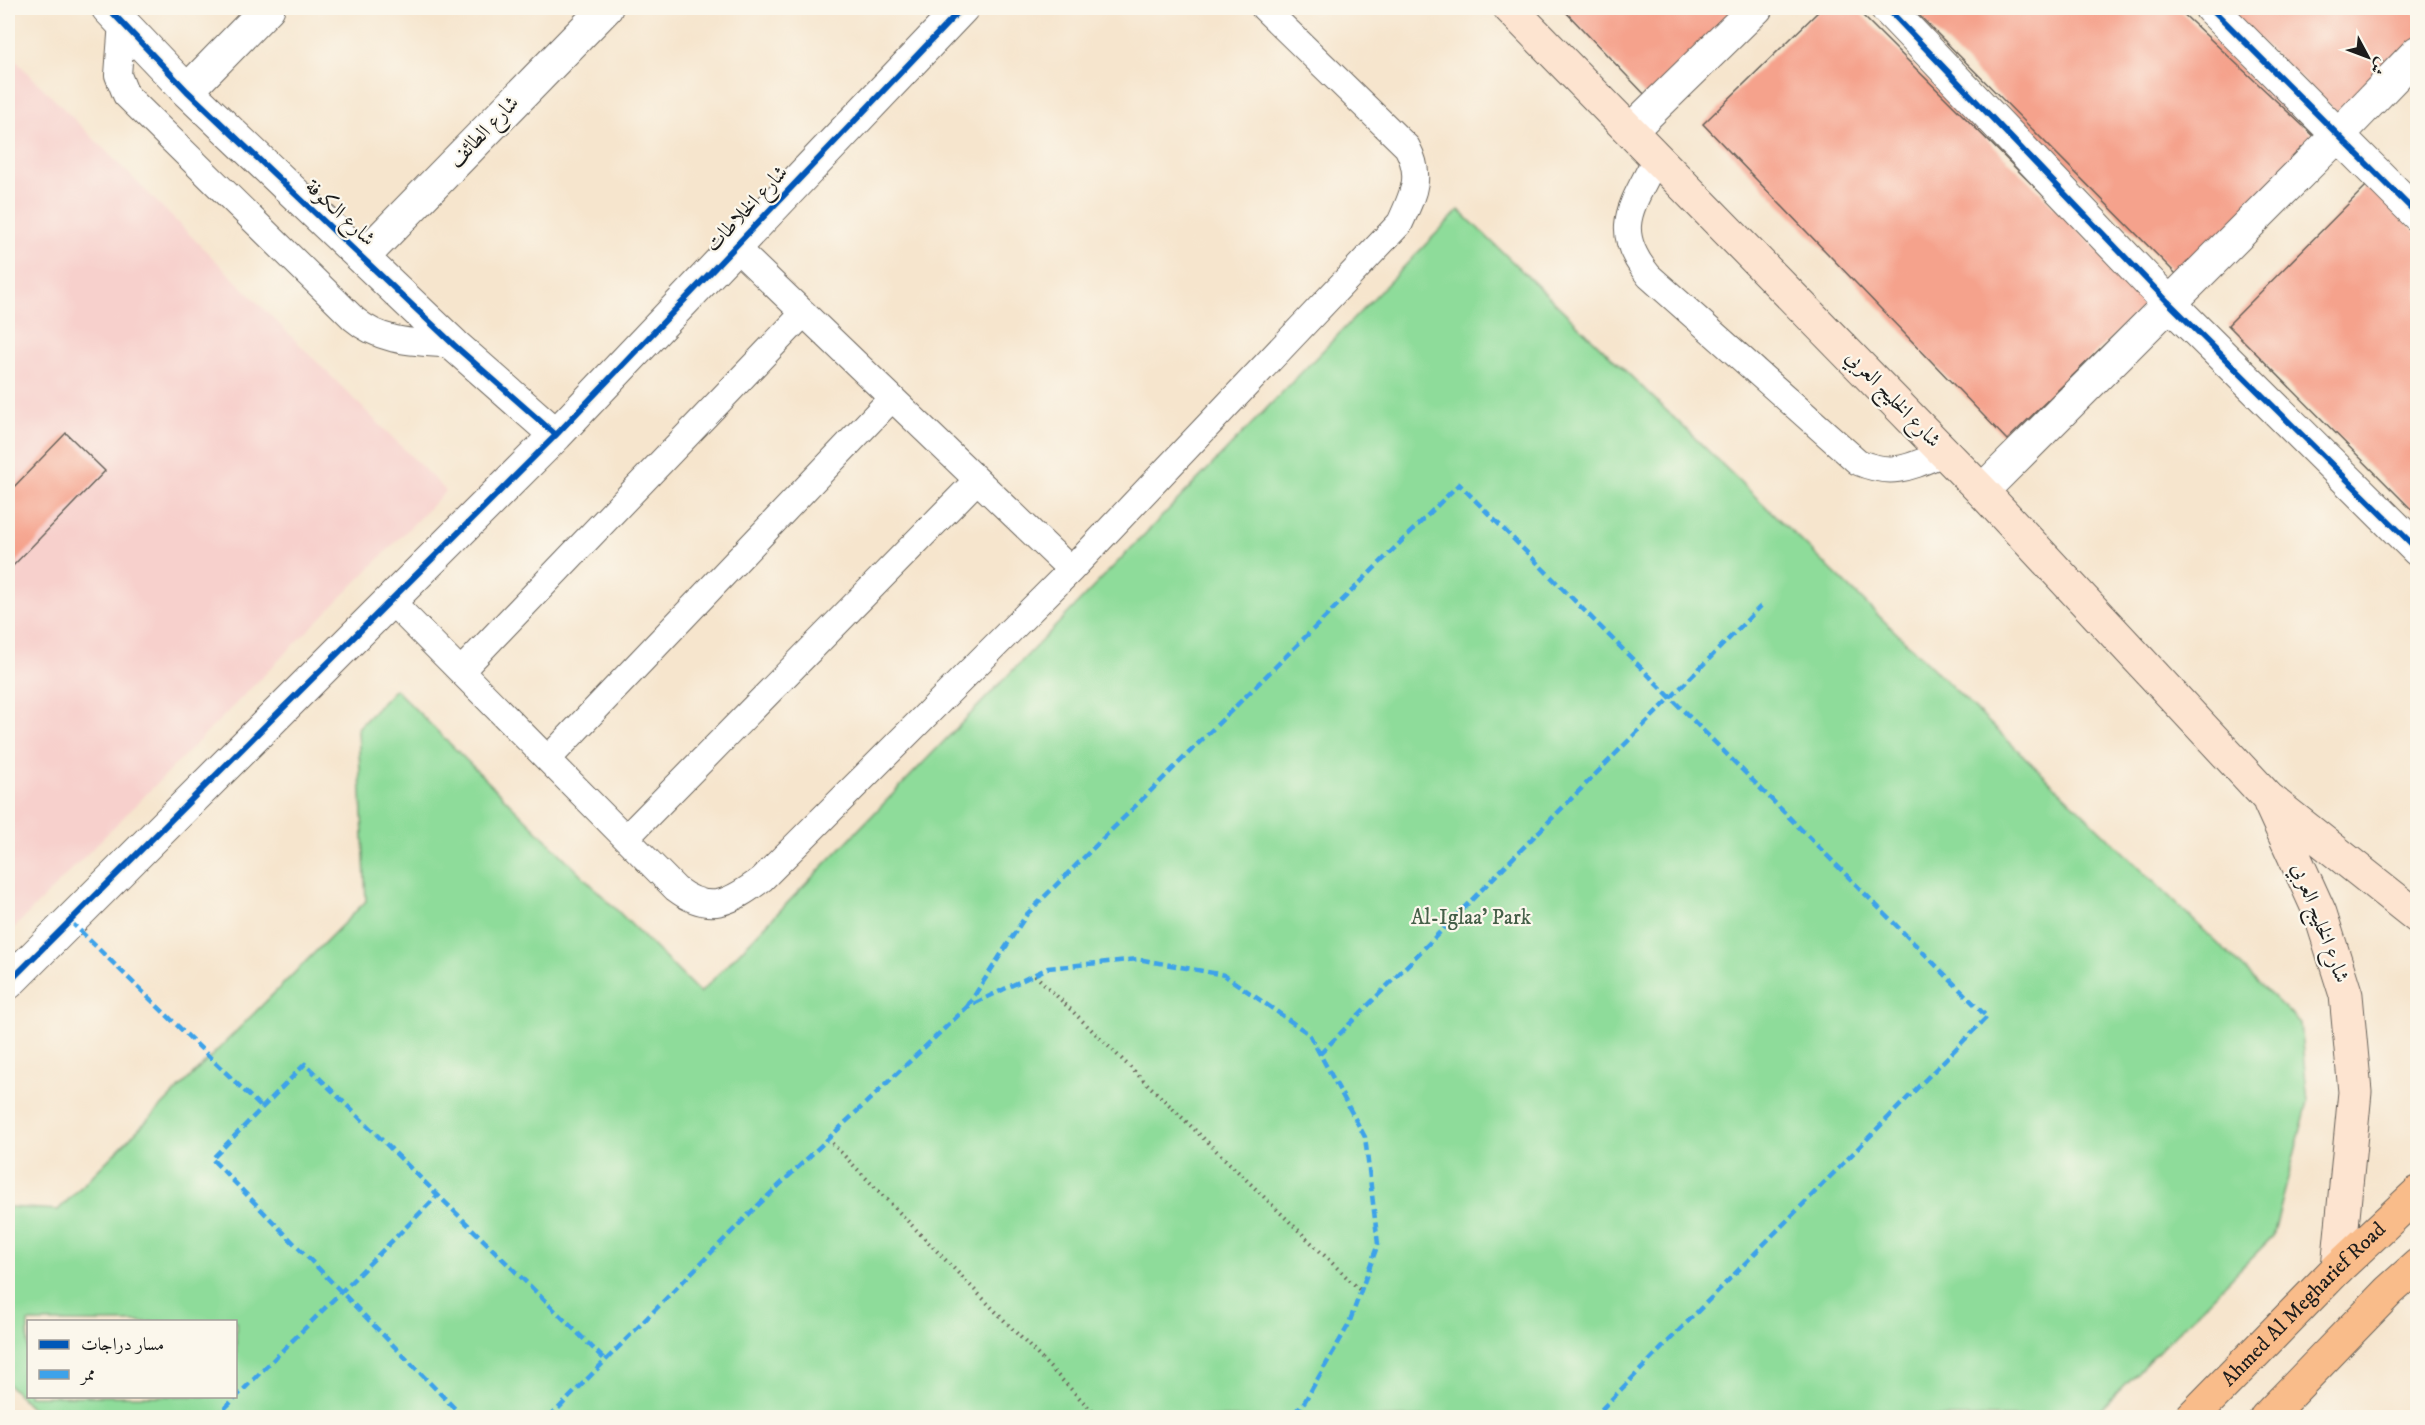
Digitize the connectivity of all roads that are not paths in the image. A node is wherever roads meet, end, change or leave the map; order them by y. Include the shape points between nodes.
1 (267, 8) edge
2 (606, 8) edge
3 (962, 8) edge
4 (1264, 8) edge
5 (1510, 8) edge
6 (1756, 8) edge
7 (1887, 8) edge
8 (2211, 8) edge
9 (115, 15) edge
10 (2418, 52) edge
11 (187, 91) junction
12 (1631, 130) junction
13 (2339, 134) junction
14 (1657, 156) junction
15 (2418, 215) edge
16 (735, 247) junction
17 (363, 257) junction
18 (2168, 302) junction
19 (804, 313) junction
20 (454, 345) junction
21 (892, 398) junction
22 (556, 435) junction
23 (1944, 453) junction
24 (977, 480) junction
25 (1982, 491) junction
26 (2418, 550) edge
27 (1071, 570) junction
28 (390, 600) junction
29 (460, 672) junction
30 (548, 759) junction
31 (2268, 798) junction
32 (626, 838) junction
33 (2418, 917) edge
34 (8, 983) edge
35 (2418, 1193) edge
36 (2418, 1265) edge
37 (2338, 1268) junction
38 (2191, 1418) edge
39 (2266, 1418) edge

1 - 11 street
2 - 17 street, شارع الطائف
3 - 16 street, شارع الخلاطات
4 - 27 lane via 1407,147 1416,163 1411,199 1400,223
5 - 12 main road, شارع الخليج العربي
6 - 12 street
7 - 18 street
8 - 13 street
9 - 11 street, شارع الكوفة
9 - 20 lane via 118,75 126,95 354,319 367,331 389,339
10 - 13 street
11 - 17 street, شارع الكوفة
12 - 14 main road, شارع الخليج العربي
13 - 15 street
13 - 18 street
14 - 23 main road, شارع الخليج العربي
14 - 23 lane via 1628,219 1627,231 1629,246 1649,276 1858,462 1890,471
16 - 19 lane
16 - 22 street, شارع الخلاطات
17 - 20 street, شارع الكوفة
18 - 25 street
18 - 26 street
19 - 21 lane
19 - 29 lane
20 - 22 street, شارع الكوفة
21 - 24 lane
21 - 30 lane
22 - 28 street, شارع الخلاطات
23 - 25 main road, شارع الخليج العربي
24 - 27 lane
24 - 32 lane
25 - 31 main road, شارع الخليج العربي
27 - 32 lane via 762,879 739,896 706,904 692,901
28 - 29 lane
28 - 34 street, شارع الخلاطات
29 - 30 lane
30 - 32 lane
31 - 33 main road, شارع الخليج العربي
31 - 37 main road, شارع الخليج العربي via 2320,913 2346,995 2355,1092
35 - 37 highway, Ahmed Al Megharief Road
36 - 39 highway
37 - 38 highway, Ahmed Al Megharief Road

